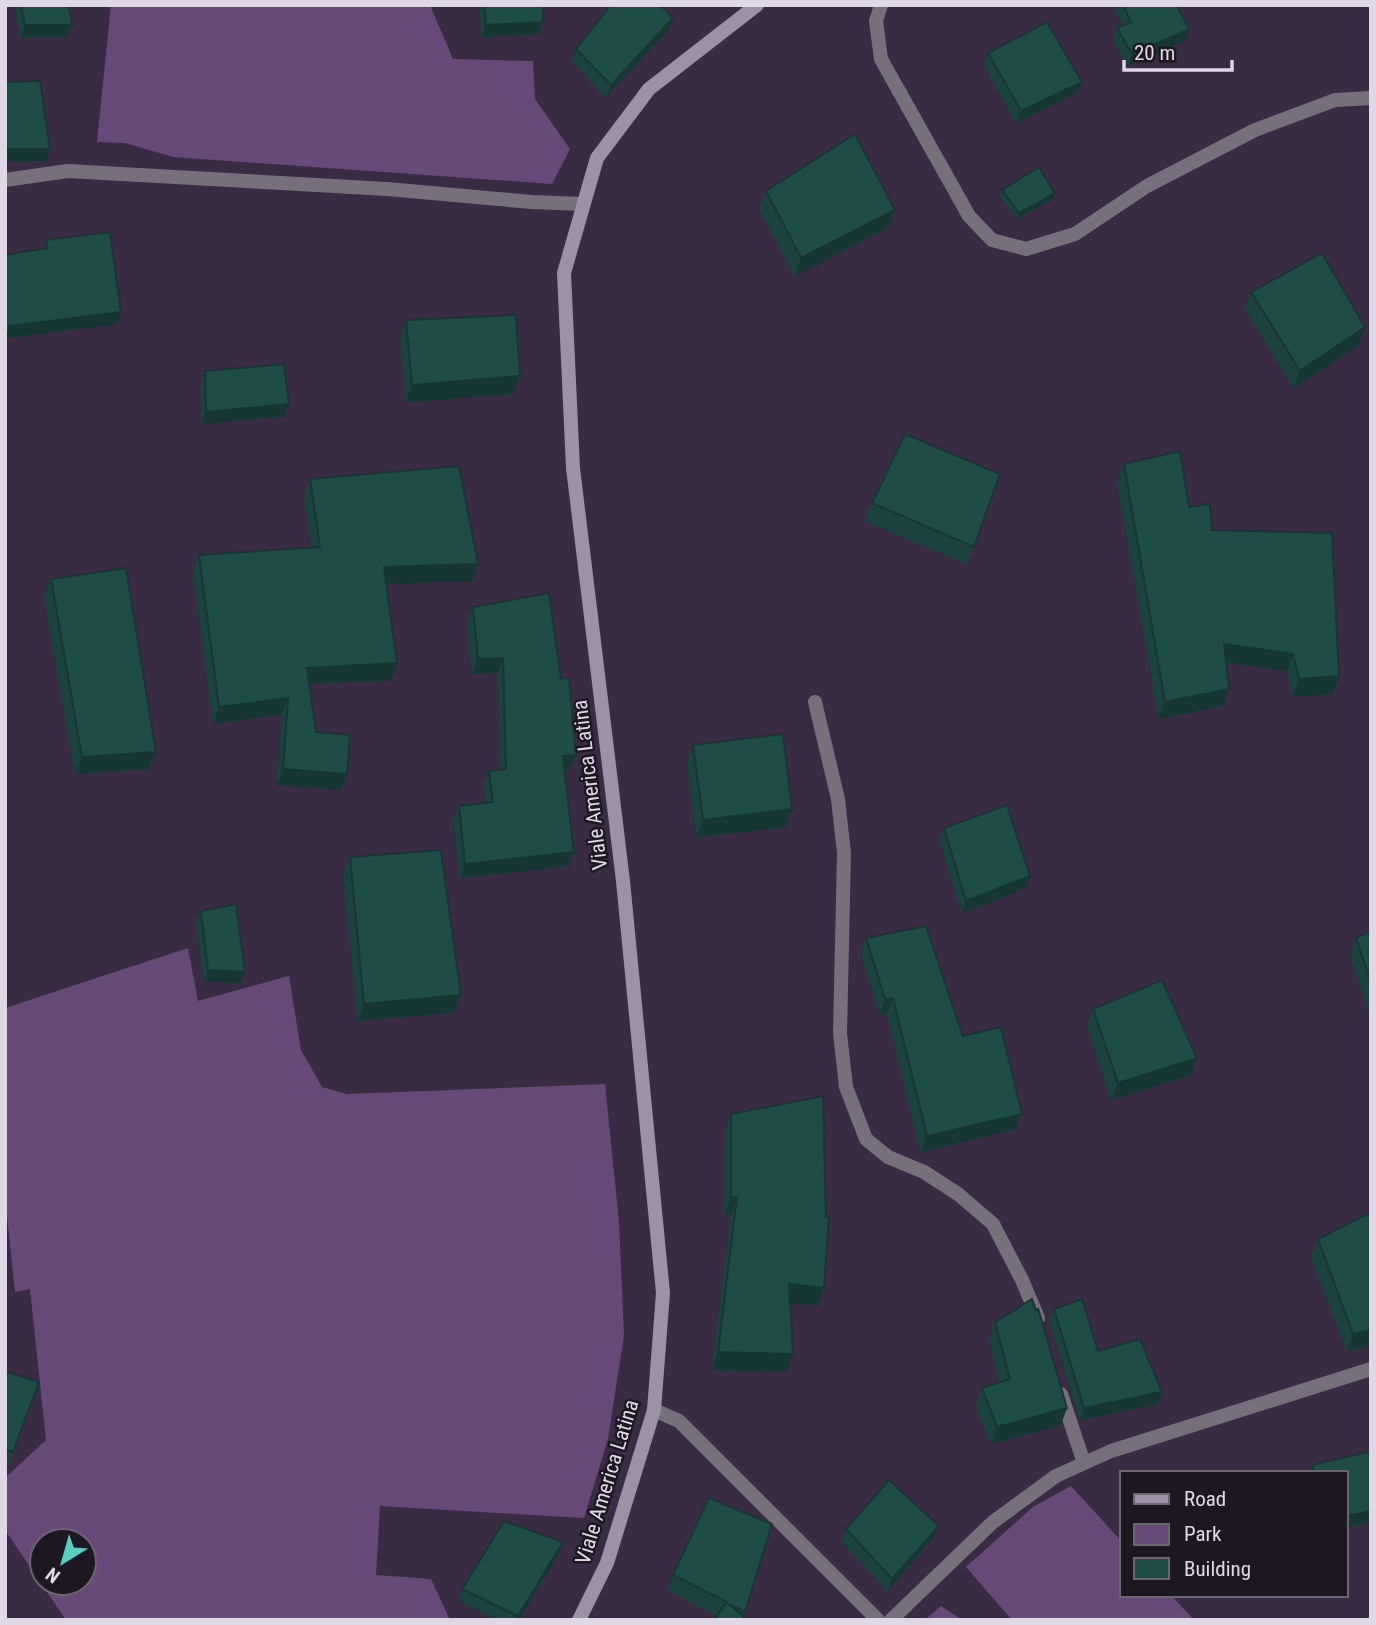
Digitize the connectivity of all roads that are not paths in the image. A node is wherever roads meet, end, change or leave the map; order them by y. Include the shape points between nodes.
1 (757, 5) edge
2 (881, 5) edge
3 (1371, 98) edge
4 (5, 180) edge
5 (583, 204) junction
6 (815, 702) dead end
7 (1044, 1332) edge
8 (1371, 1368) edge
9 (1058, 1382) edge
10 (654, 1410) junction
11 (1084, 1462) junction
12 (579, 1620) edge
13 (878, 1620) edge
14 (891, 1620) edge

1 - 5 main road, Viale America Latina via 649,89 597,158
2 - 3 street via 876,22 881,59 969,216 992,240 1026,248 1075,234 1147,186 1255,130 1335,100
4 - 5 street via 68,171
5 - 10 main road, Viale America Latina via 564,273 573,468 623,881 663,1293
6 - 7 street via 838,799 844,853 840,1033 846,1087 866,1139 888,1157 958,1194 993,1224
8 - 11 street
9 - 11 street
10 - 12 main road, Viale America Latina via 607,1563
10 - 13 street via 679,1421
11 - 14 street via 993,1521

